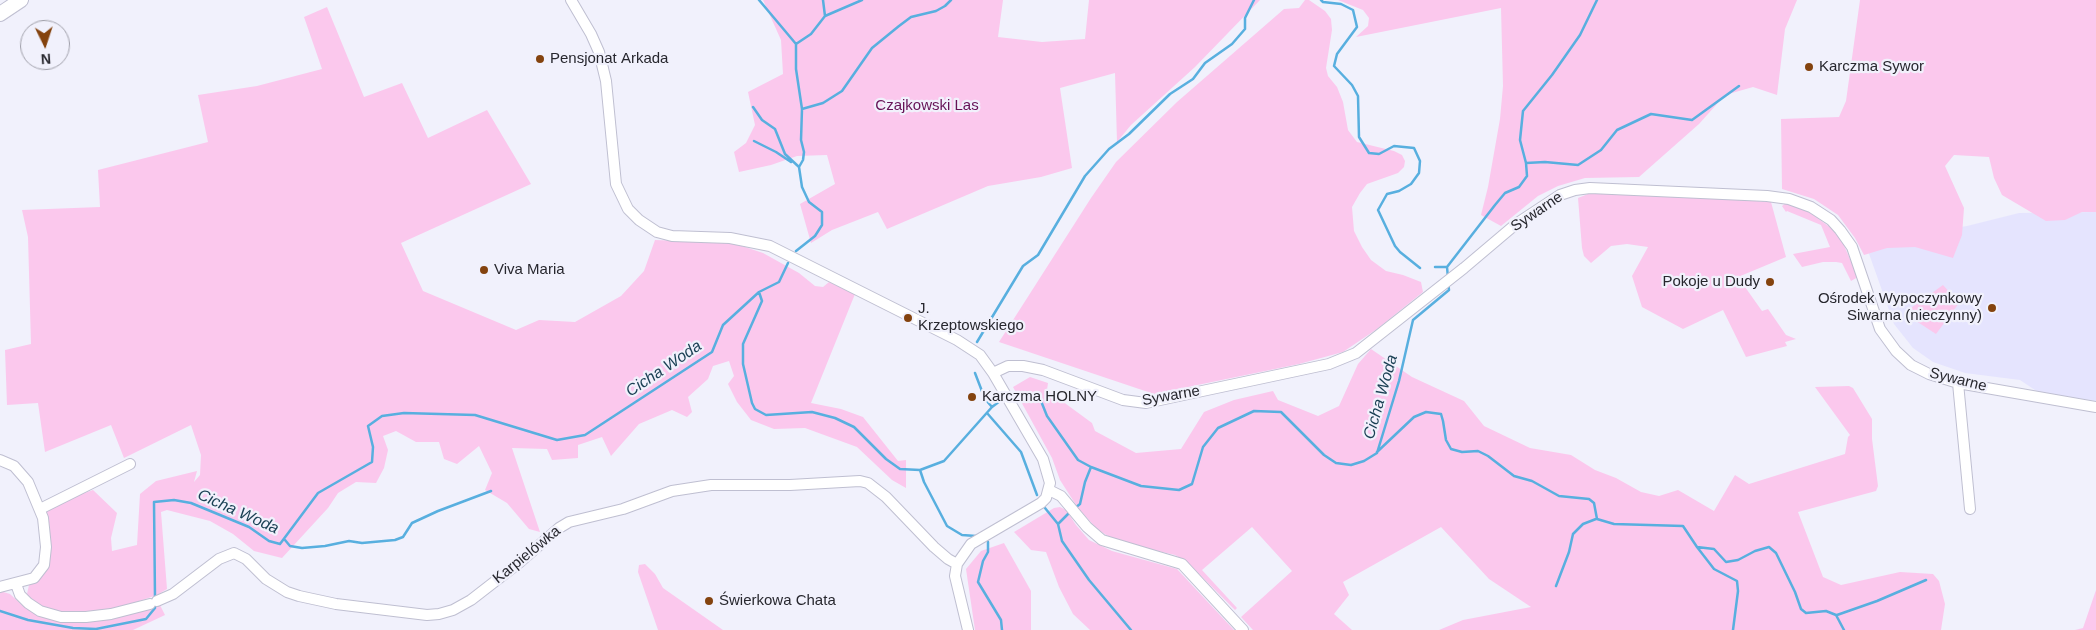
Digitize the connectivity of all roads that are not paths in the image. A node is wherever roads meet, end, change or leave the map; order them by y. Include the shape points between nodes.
1 (21, 0) edge
2 (571, 0) edge
3 (0, 14) edge
4 (993, 373) junction
5 (1958, 383) junction
6 (2096, 407) edge
7 (0, 460) edge
8 (130, 464) dead end
9 (1049, 490) junction
10 (40, 509) junction
11 (1970, 509) dead end
12 (957, 564) junction
13 (16, 584) junction
14 (0, 586) edge
15 (968, 630) edge
16 (1243, 630) edge

1 - 3 main road
2 - 4 street via 599,52 606,81 616,184 628,209 639,220 657,232 672,236 730,238 770,246 958,340 980,355
4 - 5 street, Sywarne via 1008,366 1023,366 1044,370 1123,400 1146,402 1329,364 1356,353 1516,224 1560,195 1590,188 1766,196 1789,199 1822,213 1847,239 1856,256 1880,329 1896,351 1918,369
4 - 9 street via 1043,459
5 - 6 street, Sywarne
5 - 11 street
7 - 10 street via 24,475
8 - 10 street
9 - 12 street via 1046,498 1032,509 971,544
9 - 16 street via 1060,496 1087,528 1102,540 1182,564
10 - 13 street via 46,536 44,565 34,578
12 - 13 street, Karpielówka via 934,547 886,498 868,483 860,481 790,486 711,485 672,491 623,509 569,522 471,600 439,614 336,604 299,596 266,579 246,559 234,553 219,559 173,594 111,614 61,617 40,611 20,595
12 - 15 street via 955,576
13 - 14 street

